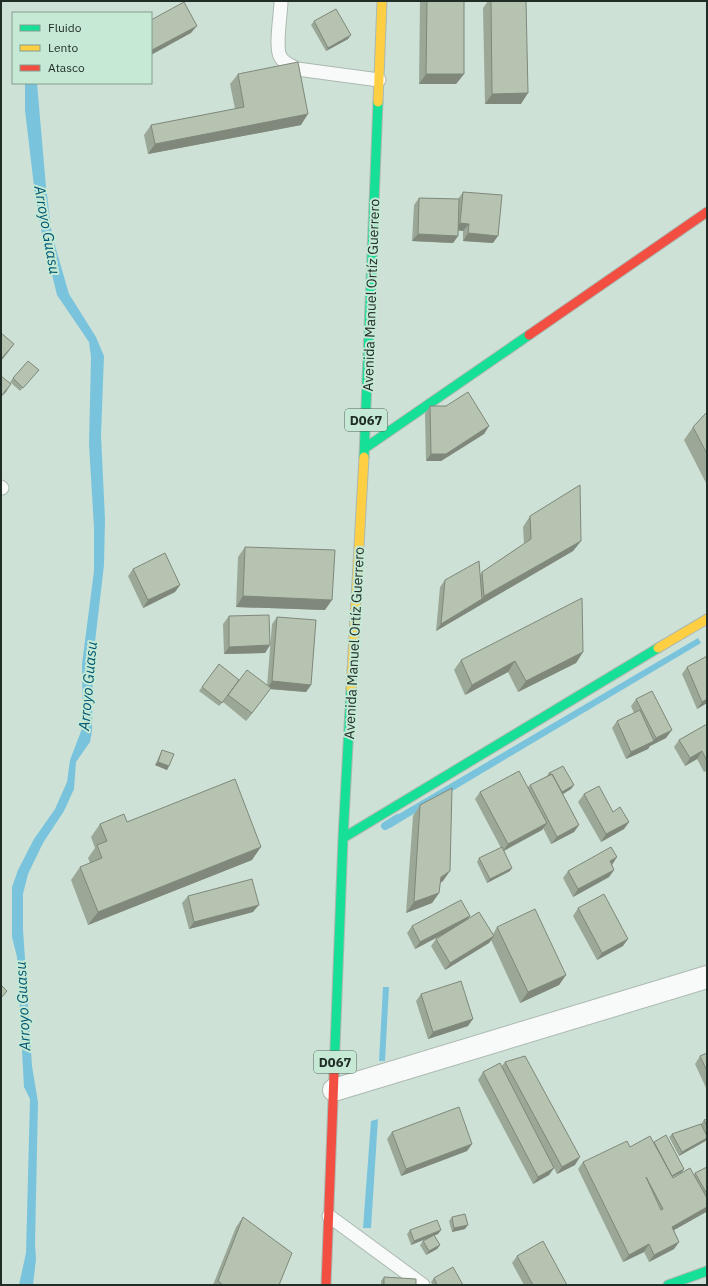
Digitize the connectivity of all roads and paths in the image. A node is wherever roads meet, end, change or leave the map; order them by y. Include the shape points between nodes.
1 (281, 1) edge
2 (382, 1) edge
3 (379, 80) junction
4 (707, 212) edge
5 (365, 448) junction
6 (707, 619) edge
7 (343, 838) junction
8 (707, 976) edge
9 (334, 1090) junction
10 (329, 1216) junction
11 (707, 1271) edge
12 (326, 1285) edge
13 (423, 1285) edge
14 (668, 1285) edge

1 - 3 lane via 278,48 280,57 297,69
2 - 3 main road, Avenida Manuel Ortíz Guerrero / D067
3 - 5 main road, Avenida Manuel Ortíz Guerrero / D067
4 - 5 main road
5 - 7 main road, Avenida Manuel Ortíz Guerrero / D067
6 - 7 main road
7 - 9 main road, Avenida Manuel Ortíz Guerrero / D067
8 - 9 street
9 - 10 main road, Avenida Manuel Ortíz Guerrero / D067
10 - 12 main road, Avenida Manuel Ortíz Guerrero / D067
10 - 13 lane
11 - 14 main road

